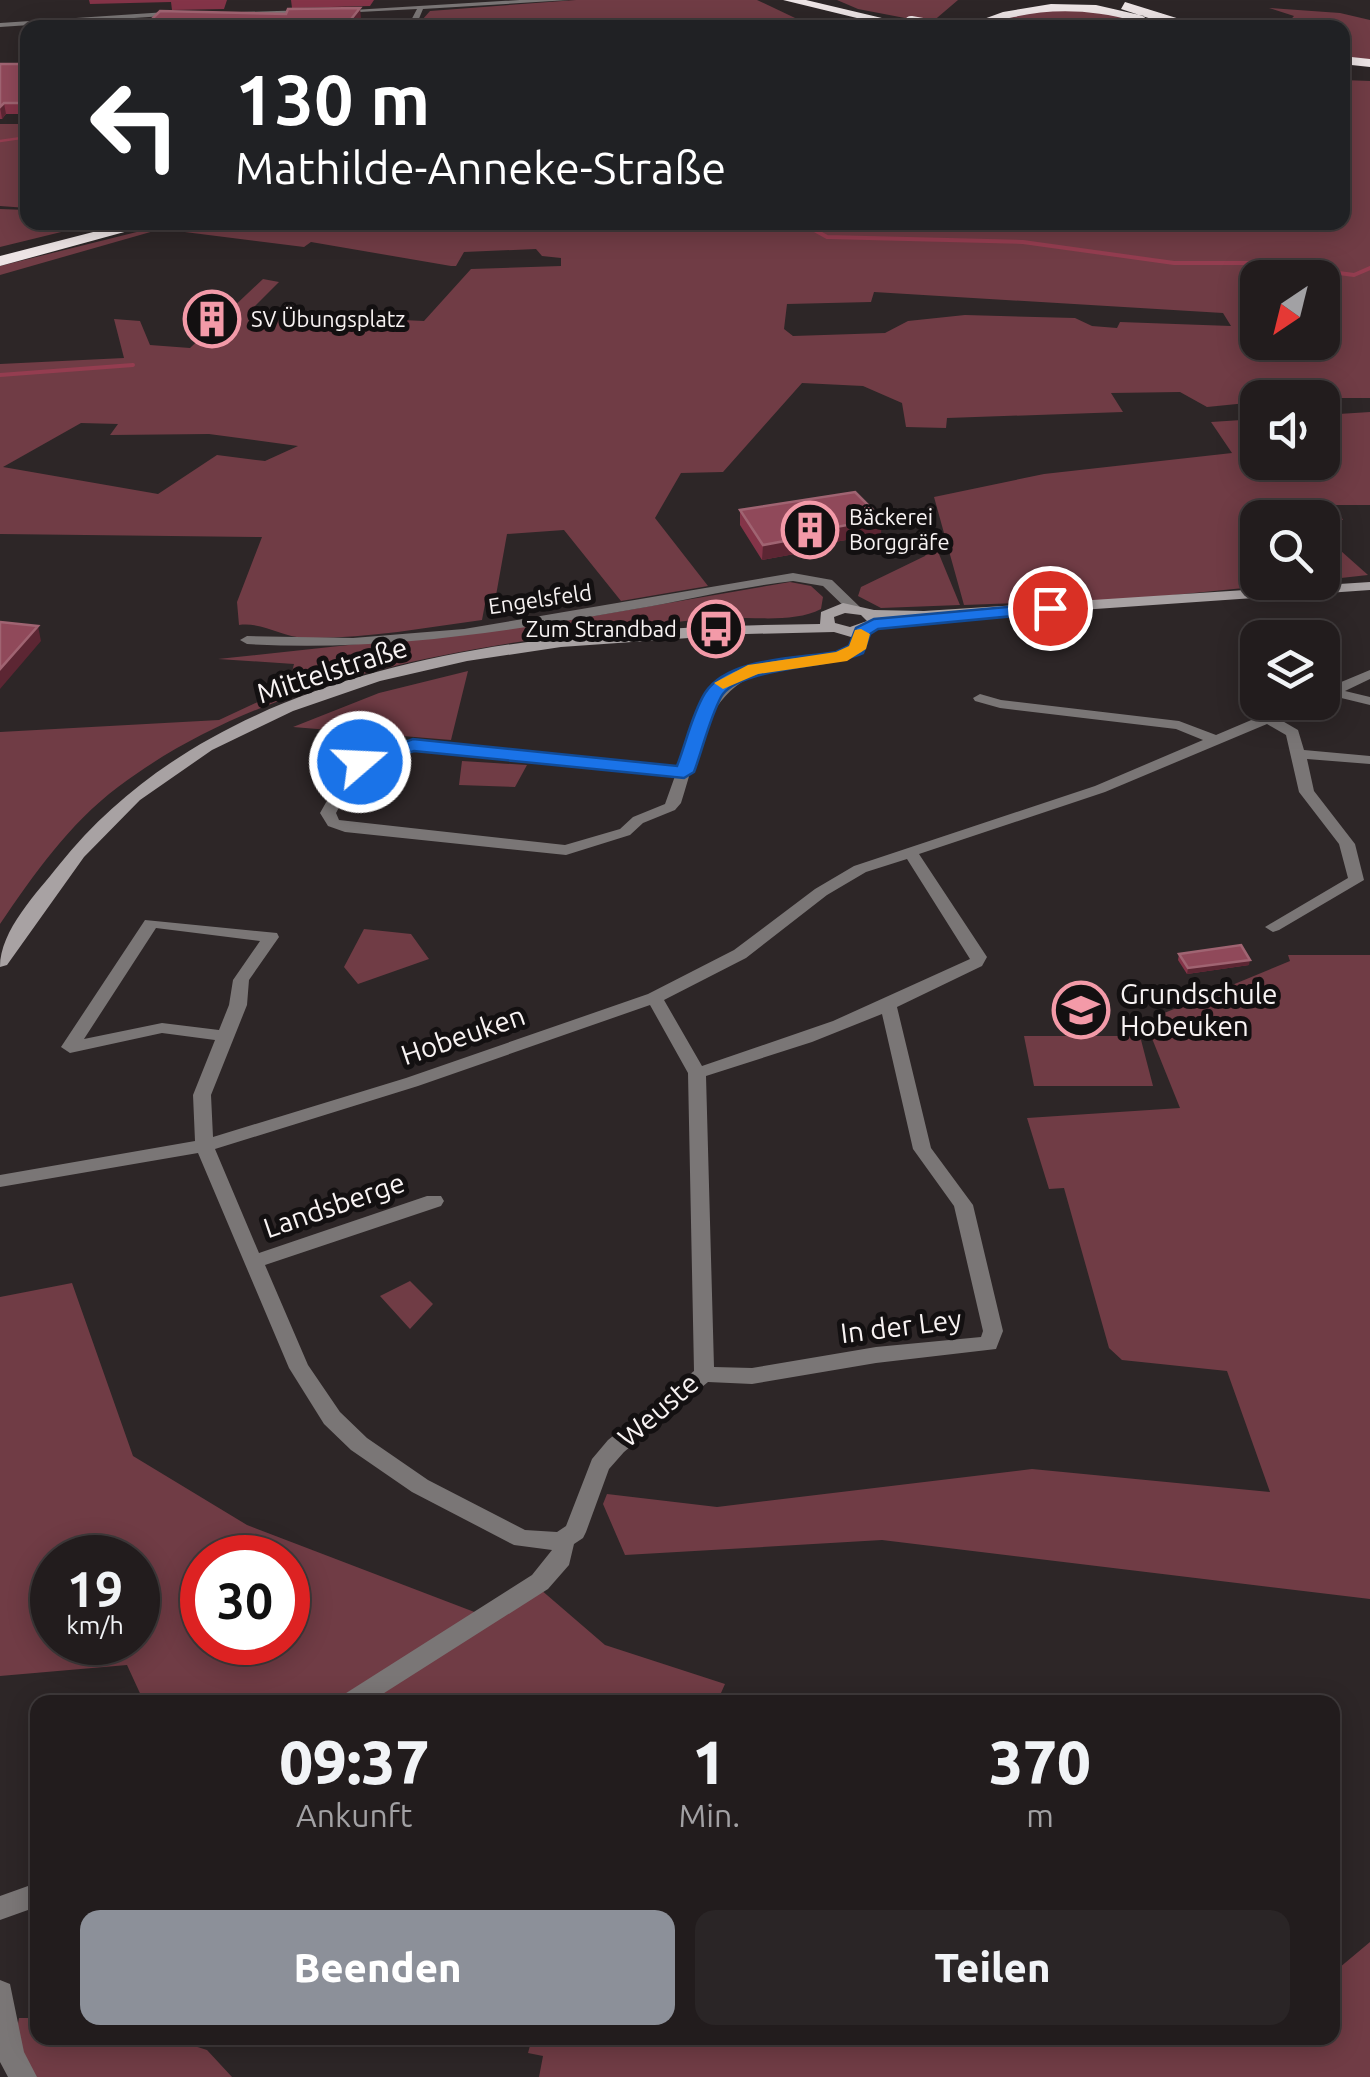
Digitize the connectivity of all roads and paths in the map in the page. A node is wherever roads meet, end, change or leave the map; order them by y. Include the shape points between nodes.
1 (565, 0) edge
2 (768, 0) edge
3 (790, 0) edge
4 (810, 0) edge
5 (830, 0) edge
6 (996, 0) edge
7 (1110, 0) edge
8 (420, 10) junction
9 (194, 13) edge
10 (212, 13) edge
11 (151, 14) junction
12 (862, 14) junction
13 (60, 20) edge
14 (145, 20) edge
15 (415, 20) edge
16 (810, 20) edge
17 (873, 20) edge
18 (878, 20) edge
19 (884, 20) edge
20 (955, 20) edge
21 (986, 20) edge
22 (1140, 20) edge
23 (1170, 20) edge
24 (88, 230) edge
25 (121, 230) edge
26 (0, 253) edge
27 (0, 260) edge
28 (1370, 586) edge
29 (834, 589) junction
30 (854, 608) joint
31 (849, 623) junction
32 (247, 640) dead end
33 (1370, 674) edge
34 (1340, 688) edge
35 (1340, 696) edge
36 (980, 698) dead end
37 (1370, 702) edge
38 (1267, 720) edge
39 (1271, 720) edge
40 (1217, 741) junction
41 (1300, 754) junction
42 (1370, 760) edge
43 (684, 772) junction
44 (910, 852) junction
45 (1363, 882) edge
46 (1273, 927) dead end
47 (0, 960) edge
48 (654, 998) junction
49 (889, 1008) junction
50 (226, 1036) junction
51 (696, 1074) junction
52 (204, 1146) junction
53 (0, 1181) edge
54 (434, 1200) dead end
55 (253, 1262) junction
56 (704, 1374) junction
57 (560, 1541) junction
58 (362, 1695) edge
59 (30, 1898) edge
60 (0, 1908) edge
61 (0, 1992) edge
62 (23, 2077) edge

1 - 8 street
2 - 16 highway
2 - 17 highway
3 - 18 highway
4 - 12 highway
5 - 12 highway
6 - 20 highway
7 - 23 highway
8 - 10 street
8 - 15 street
9 - 11 street
11 - 13 street
11 - 14 street
12 - 19 highway
21 - 22 highway via 1052,4 1119,11
24 - 26 highway
25 - 27 highway
28 - 31 main road, Mittelstraße
29 - 30 street
29 - 31 street
29 - 32 street, Engelsfeld via 793,577 411,637 302,645
30 - 31 main road, Mittelstraße
31 - 43 street via 857,649 754,669 720,685
31 - 47 main road, Mittelstraße via 602,639 470,658 345,689 250,726 172,768 100,827
33 - 34 street
35 - 37 street
36 - 40 street via 1179,724
38 - 40 street, Hobeuken
39 - 41 street via 1293,733
40 - 44 street, Hobeuken via 1100,790
41 - 42 street
41 - 45 street via 1306,792 1347,844
43 - 43 street via 670,806 576,850 344,827 328,813 354,765 413,745
44 - 48 street, Hobeuken via 838,880 740,954
44 - 49 street via 979,958
45 - 46 street
48 - 51 street, Weuste
48 - 52 street, Hobeuken
49 - 51 street
49 - 56 street, In der Ley via 922,1149 963,1205 993,1331 989,1344 752,1376
50 - 50 street via 241,980 271,937 151,923 70,1048 162,1028
50 - 52 street via 202,1095
51 - 56 street, Weuste
52 - 53 street, Hobeuken
52 - 55 street, Landsberge
54 - 55 street, Landsberge
55 - 57 street, Landsberge via 298,1368 359,1444 420,1486 522,1539
56 - 57 street, Weuste via 616,1446 600,1465 575,1532
57 - 58 street, Weuste via 562,1558 540,1582
59 - 60 street
61 - 62 street via 11,2055

